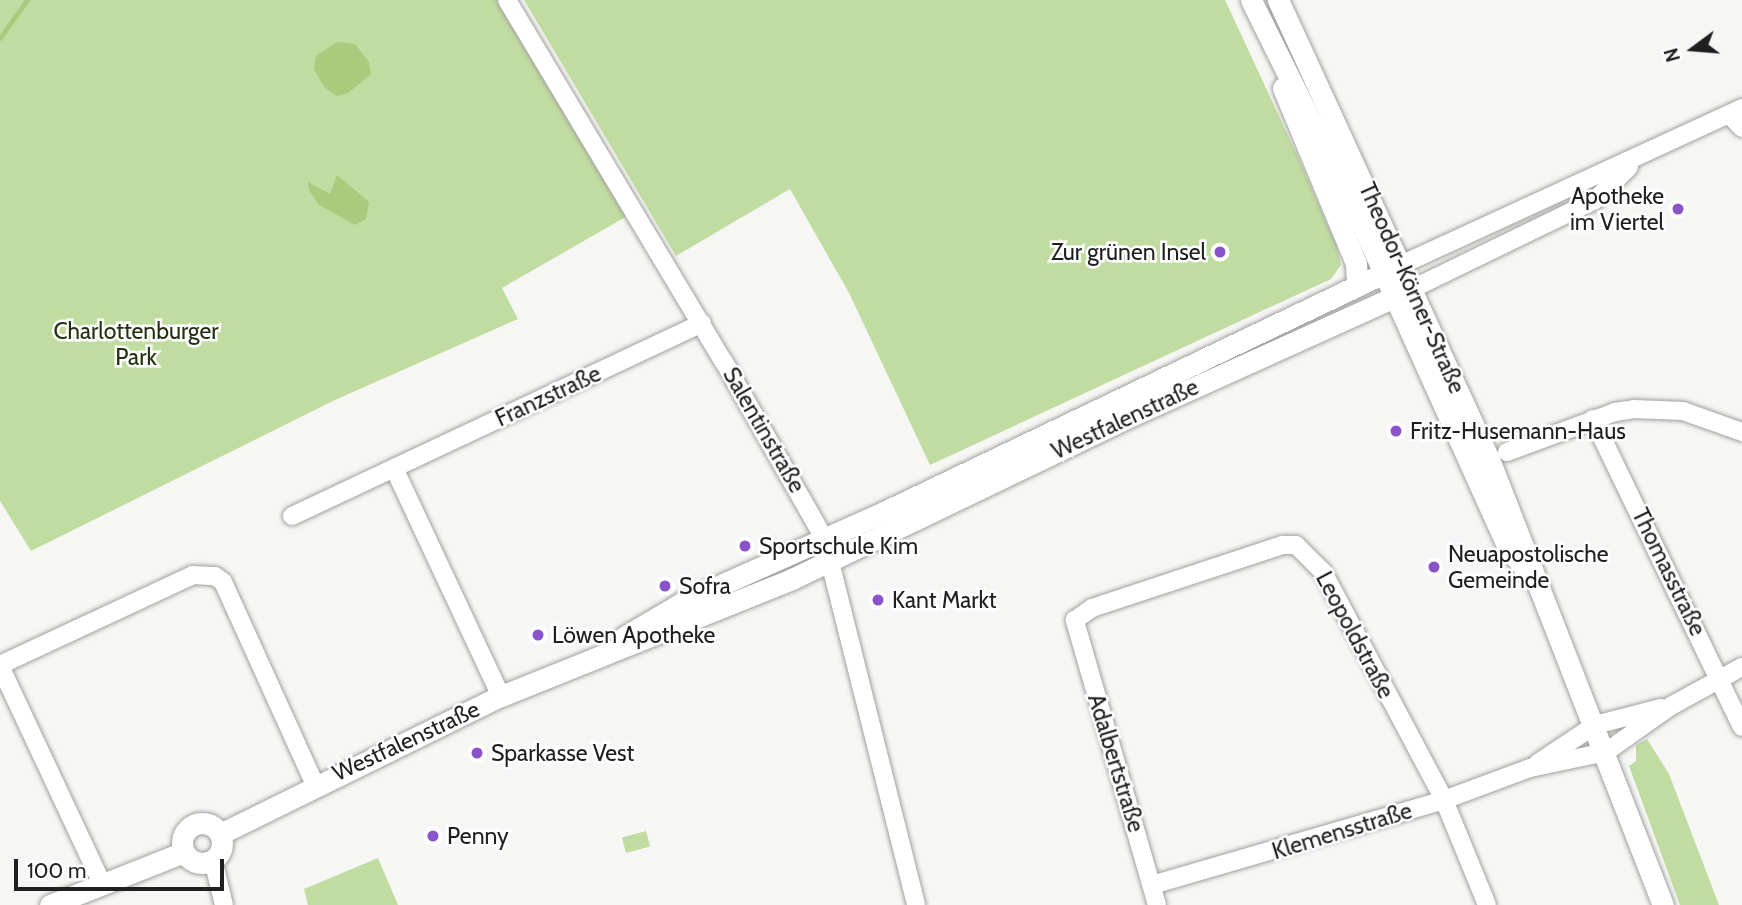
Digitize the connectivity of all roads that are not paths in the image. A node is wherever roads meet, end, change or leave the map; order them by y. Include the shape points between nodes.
1 (507, 0) edge
2 (1278, 0) edge
3 (1256, 10) edge
4 (1736, 111) edge
5 (1742, 128) edge
6 (1639, 157) junction
7 (1394, 269) junction
8 (1357, 285) junction
9 (1405, 292) junction
10 (702, 323) junction
11 (1593, 419) junction
12 (1742, 432) edge
13 (1507, 452) dead end
14 (394, 468) junction
15 (292, 516) dead end
16 (824, 538) junction
17 (830, 560) junction
18 (1075, 620) joint
19 (596, 655) junction
20 (0, 666) edge
21 (1742, 667) edge
22 (1722, 680) junction
23 (501, 696) junction
24 (1671, 705) junction
25 (1595, 725) junction
26 (1742, 727) edge
27 (1606, 752) junction
28 (1530, 768) junction
29 (315, 785) junction
30 (1444, 800) junction
31 (220, 834) junction
32 (184, 852) junction
33 (212, 860) junction
34 (101, 882) junction
35 (1152, 885) junction
36 (50, 905) edge
37 (224, 905) edge
38 (916, 905) edge
39 (1157, 905) edge
40 (1488, 905) edge
41 (1663, 905) edge

1 - 10 street, Salentinstraße
2 - 7 main road, Theodor-Körner-Straße
3 - 7 main road, Theodor-Körner-Straße
3 - 8 main road, Theodor-Körner-Straße via 1299,134 1356,263
4 - 5 street
4 - 6 street, Westfalenstraße
6 - 7 street, Westfalenstraße
6 - 9 street, Westfalenstraße via 1595,200
7 - 8 main road, Westfalenstraße
7 - 9 main road, Theodor-Körner-Straße
8 - 16 main road, Westfalenstraße
9 - 17 main road, Westfalenstraße via 1158,403
9 - 25 main road, Theodor-Körner-Straße via 1517,525
10 - 14 street, Franzstraße
10 - 16 street, Salentinstraße
11 - 12 street via 1653,408 1706,416
11 - 13 street
11 - 22 street, Thomasstraße
14 - 15 street, Franzstraße
14 - 23 street
16 - 17 street, Salentinstraße
16 - 19 main road, Westfalenstraße via 685,601
17 - 19 main road, Westfalenstraße via 662,634
17 - 38 street, Salentinstraße
18 - 30 street, Leopoldstraße via 1092,608 1250,554 1296,545 1323,572
18 - 35 street, Adalbertstraße
19 - 23 main road, Westfalenstraße
20 - 29 street via 193,575 215,576 223,582
20 - 34 street
21 - 22 street
22 - 24 street
22 - 26 street, Thomasstraße
23 - 29 main road, Westfalenstraße
24 - 25 street, Klemensstraße
24 - 27 street
25 - 27 main road, Theodor-Körner-Straße
25 - 28 street, Klemensstraße
27 - 28 street, Klemensstraße
27 - 41 main road, Theodor-Körner-Straße
28 - 30 street, Klemensstraße
29 - 31 main road, Westfalenstraße
30 - 35 street, Klemensstraße
30 - 40 street, Leopoldstraße
31 - 32 main road via 211,825 193,825 184,834
31 - 33 main road via 222,846
32 - 33 main road via 197,863
32 - 34 main road
33 - 37 street
34 - 36 main road
35 - 39 street, Adalbertstraße

